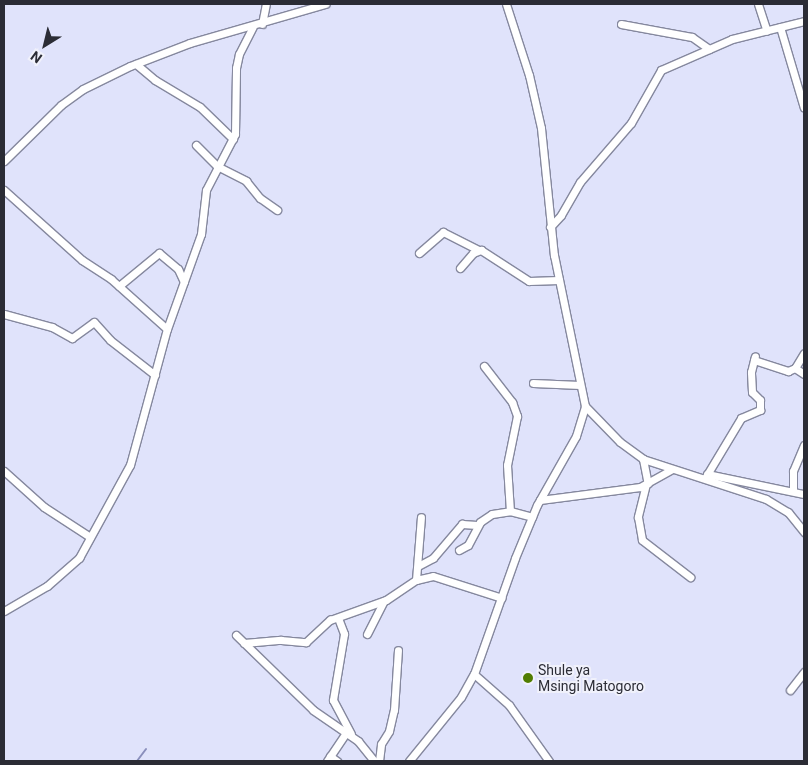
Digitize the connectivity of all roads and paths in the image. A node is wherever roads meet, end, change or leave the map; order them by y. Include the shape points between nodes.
1 (266, 4) edge
2 (325, 4) edge
3 (758, 4) edge
4 (507, 5) edge
5 (804, 21) edge
6 (262, 24) junction
7 (621, 24) dead end
8 (253, 27) junction
9 (780, 27) junction
10 (767, 31) junction
11 (709, 49) junction
12 (136, 64) junction
13 (804, 108) edge
14 (233, 139) junction
15 (196, 144) dead end
16 (4, 161) edge
17 (217, 166) junction
18 (4, 190) edge
19 (277, 210) dead end
20 (550, 227) junction
21 (478, 250) junction
22 (419, 253) dead end
23 (460, 268) dead end
24 (558, 280) junction
25 (184, 282) junction
26 (119, 286) junction
27 (4, 314) edge
28 (167, 329) junction
29 (804, 353) edge
30 (484, 366) dead end
31 (796, 368) junction
32 (804, 374) edge
33 (155, 375) junction
34 (533, 383) dead end
35 (580, 385) junction
36 (585, 406) junction
37 (804, 445) edge
38 (643, 458) junction
39 (672, 469) junction
40 (4, 471) edge
41 (706, 476) junction
42 (647, 484) junction
43 (793, 490) junction
44 (804, 494) edge
45 (540, 500) junction
46 (510, 511) junction
47 (421, 517) dead end
48 (532, 517) junction
49 (478, 525) junction
50 (804, 532) edge
51 (90, 537) junction
52 (459, 550) dead end
53 (418, 566) junction
54 (690, 577) dead end
55 (416, 580) junction
56 (502, 598) junction
57 (384, 601) junction
58 (4, 611) edge
59 (338, 618) junction
60 (367, 634) dead end
61 (236, 635) dead end
62 (244, 643) junction
63 (398, 650) dead end
64 (804, 672) edge
65 (474, 674) junction
66 (790, 690) dead end
67 (349, 734) junction
68 (547, 758) edge
69 (329, 759) edge
70 (337, 761) edge
71 (374, 761) edge
72 (379, 761) edge
73 (409, 761) edge
74 (555, 761) edge

1 - 6 street
2 - 6 street
3 - 10 street
4 - 20 street via 529,75 541,128
5 - 9 street
6 - 8 street
7 - 11 street via 692,37
8 - 12 street via 190,43
8 - 14 street via 239,54 236,68
9 - 10 street
9 - 13 street
10 - 11 street via 732,39
11 - 20 street via 656,76 631,123 580,182 562,215
12 - 14 street via 155,80 200,107
12 - 16 street via 83,89 61,105
14 - 17 street
15 - 17 street
17 - 19 street via 246,181 260,198
17 - 25 street via 206,190 204,225
18 - 26 street via 82,260
20 - 24 street
21 - 22 street via 443,232
21 - 23 street
21 - 24 street via 496,256 529,280
24 - 35 street
25 - 26 street via 178,268 167,256 158,253
25 - 28 street
26 - 28 street
27 - 33 street via 52,327 72,338 94,322 110,340
28 - 33 street
29 - 31 street
30 - 46 street via 512,402 517,416 507,465
31 - 32 street
31 - 41 street via 779,369 755,358 752,392 760,400 760,410 741,418
33 - 51 street via 130,466
34 - 35 street
35 - 36 street
36 - 38 street via 595,420
36 - 45 street via 576,436
37 - 43 street via 793,471
38 - 39 street
38 - 42 street
39 - 41 street
39 - 42 street
40 - 51 street via 44,507
41 - 43 street
41 - 50 street via 778,505
42 - 45 street via 625,490
42 - 54 street via 638,517 642,540
43 - 44 street
45 - 48 street
46 - 48 street
46 - 49 street via 492,514
47 - 53 street
48 - 56 street
49 - 52 street via 468,546
49 - 53 street via 462,524 433,558
51 - 58 street via 79,558 67,570 47,586
53 - 55 street
55 - 56 street via 443,577
55 - 57 street
56 - 65 street
57 - 59 street
57 - 60 street
59 - 62 street via 323,624 306,642
59 - 67 street via 344,634 332,700
61 - 62 street
62 - 67 street via 313,710
63 - 72 street via 394,710 389,731 381,744
64 - 66 street
65 - 68 street via 497,692
65 - 73 street via 461,697
67 - 69 street
67 - 71 street
68 - 74 street
69 - 70 street

